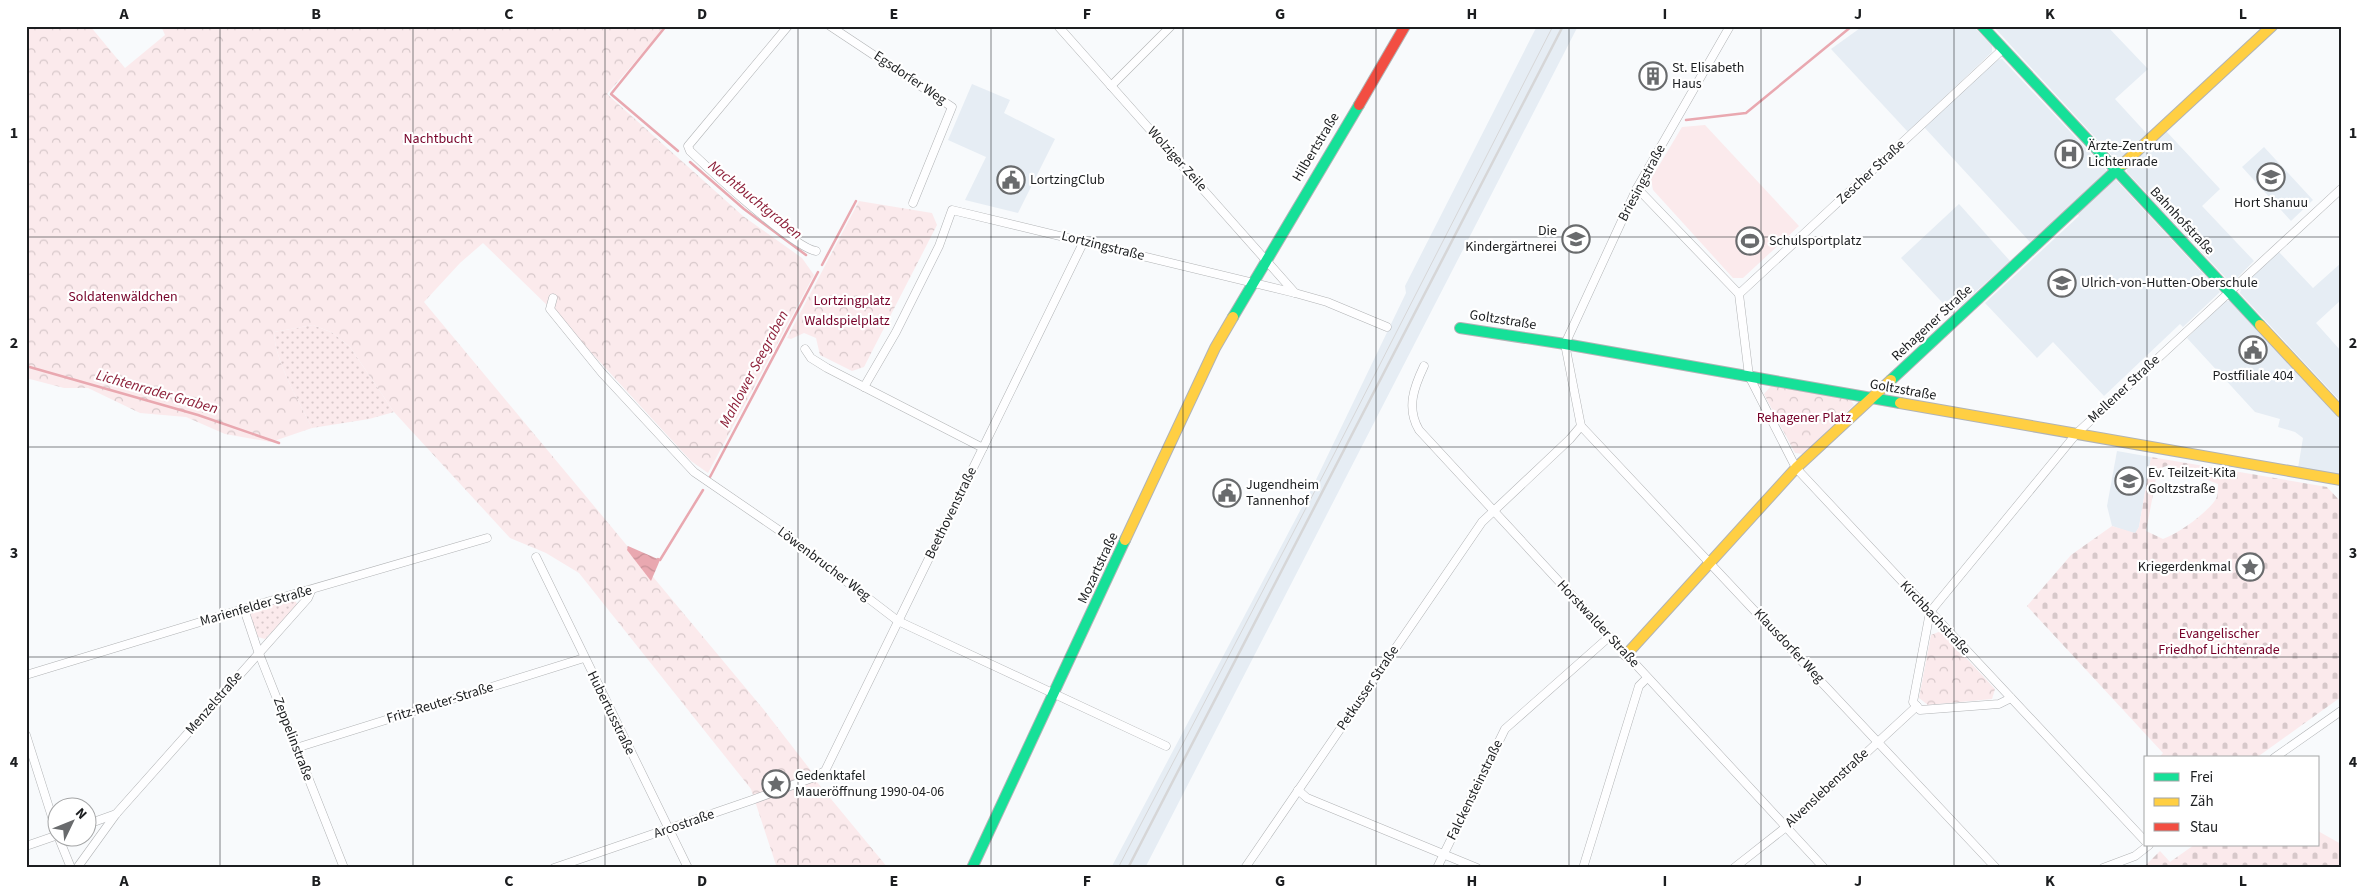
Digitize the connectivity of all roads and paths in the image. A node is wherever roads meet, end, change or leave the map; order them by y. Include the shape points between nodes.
1 (788, 26) edge
2 (830, 26) edge
3 (1058, 26) edge
4 (1171, 26) edge
5 (1405, 26) edge
6 (1730, 26) edge
7 (1982, 26) edge
8 (2272, 26) edge
9 (2003, 49) junction
10 (1112, 86) junction
11 (2116, 170) junction
12 (1637, 188) junction
13 (2341, 188) edge
14 (913, 203) dead end
15 (1084, 241) junction
16 (816, 252) dead end
17 (1266, 259) junction
18 (1253, 283) junction
19 (2229, 292) junction
20 (1295, 293) junction
21 (1739, 294) junction
22 (553, 298) dead end
23 (1387, 328) dead end
24 (1460, 328) dead end
25 (1565, 344) junction
26 (805, 349) dead end
27 (1424, 366) dead end
28 (1749, 376) junction
29 (864, 387) junction
30 (1870, 398) junction
31 (2341, 412) edge
32 (1581, 426) junction
33 (2077, 433) junction
34 (983, 448) junction
35 (1796, 468) junction
36 (2341, 480) edge
37 (1493, 510) junction
38 (487, 538) dead end
39 (536, 557) dead end
40 (1710, 562) junction
41 (310, 591) junction
42 (244, 608) junction
43 (1930, 612) junction
44 (898, 621) junction
45 (1609, 637) junction
46 (258, 651) junction
47 (1626, 654) junction
48 (584, 658) junction
49 (26, 675) edge
50 (1647, 678) junction
51 (1054, 694) junction
52 (2011, 698) junction
53 (1917, 706) junction
54 (2341, 710) edge
55 (26, 735) edge
56 (1878, 741) junction
57 (1166, 746) dead end
58 (296, 748) junction
59 (2277, 756) edge
60 (812, 778) joint
61 (1298, 790) junction
62 (48, 807) edge
63 (116, 814) junction
64 (98, 820) edge
65 (1786, 827) junction
66 (668, 829) junction
67 (48, 839) edge
68 (2144, 840) edge
69 (26, 846) edge
70 (61, 846) edge
71 (2148, 846) edge
72 (1444, 854) junction
73 (2113, 866) edge
74 (71, 868) edge
75 (77, 868) edge
76 (344, 868) edge
77 (554, 868) edge
78 (688, 868) edge
79 (972, 868) edge
80 (1245, 868) edge
81 (1437, 868) edge
82 (1478, 868) edge
83 (1583, 868) edge
84 (1734, 868) edge
85 (1824, 868) edge
86 (1996, 868) edge
87 (2103, 868) edge

1 - 16 street via 688,146 747,203 804,247
2 - 14 street, Egsdorfer Weg via 952,107
3 - 10 street, Wolziger Zeile
4 - 10 street
5 - 17 street, Hilbertstraße
6 - 12 street, Briesingstraße
7 - 9 street, Bahnhofstraße
8 - 11 street, Rehagener Straße
9 - 11 street, Bahnhofstraße
9 - 21 street, Zescher Straße
10 - 17 street, Wolziger Zeile
11 - 19 street, Bahnhofstraße
11 - 30 street, Rehagener Straße
12 - 21 street
12 - 25 street, Briesingstraße
13 - 19 street, Mellener Straße
15 - 18 street, Lortzingstraße
15 - 29 street, Lortzingstraße via 952,210 939,246
15 - 34 street, Beethovenstraße
17 - 18 street, Hilbertstraße
17 - 20 street, Wolziger Zeile
18 - 20 street
18 - 51 street, Mozartstraße via 1215,348
19 - 31 street, Bahnhofstraße
19 - 33 street, Mellener Straße
20 - 23 street via 1327,302
21 - 28 street
22 - 44 street, Löwenbrucher Weg via 550,308 585,353 694,472 783,533
24 - 25 street, Goltzstraße
25 - 28 street, Goltzstraße
25 - 32 street
26 - 29 street via 811,358
27 - 37 street, Horstwalder Straße via 1411,402 1416,424
28 - 30 street, Goltzstraße
28 - 35 street, Kirchbachstraße
29 - 34 street
30 - 33 street, Goltzstraße
30 - 35 street, Rehagener Straße
32 - 37 street, Petkusser Straße
32 - 40 street, Klausdorfer Weg
33 - 36 street, Goltzstraße
33 - 43 street, Mellener Straße
34 - 44 street, Beethovenstraße
35 - 40 street, Rehagener Straße
35 - 43 street, Kirchbachstraße
37 - 45 street, Horstwalder Straße
37 - 61 street, Petkusser Straße
38 - 41 street, Marienfelder Straße
39 - 48 street, Hubertusstraße
40 - 47 street, Rehagener Straße
40 - 56 street, Klausdorfer Weg
41 - 42 street, Marienfelder Straße
41 - 46 street, Menzelstraße via 308,598
42 - 46 street, Zeppelinstraße
42 - 49 street, Marienfelder Straße
43 - 52 street, Kirchbachstraße
43 - 53 street via 1913,702
44 - 51 street, Löwenbrucher Weg
44 - 60 street, Beethovenstraße via 825,771
45 - 47 street, Horstwalder Straße
45 - 72 street, Falckensteinstraße via 1505,729
46 - 58 street, Zeppelinstraße
46 - 63 street, Menzelstraße
47 - 50 street, Horstwalder Straße
48 - 58 street, Fritz-Reuter-Straße
48 - 66 street, Hubertusstraße
50 - 65 street, Horstwalder Straße
50 - 83 street via 1639,686
51 - 57 street, Löwenbrucher Weg
51 - 79 street, Mozartstraße
52 - 53 street via 1999,704 1920,710
52 - 68 street, Kirchbachstraße
53 - 56 street, Alvenslebenstraße
54 - 59 street
55 - 62 street
56 - 65 street, Alvenslebenstraße
56 - 86 street, Klausdorfer Weg
58 - 76 street, Zeppelinstraße
60 - 66 street, Arcostraße
61 - 72 street via 1307,798
61 - 80 street, Petkusser Straße
63 - 64 street, Menzelstraße
63 - 75 street, Menzelstraße
65 - 84 street, Alvenslebenstraße
65 - 85 street, Horstwalder Straße
66 - 77 street, Arcostraße
66 - 78 street, Hubertusstraße
67 - 69 street
70 - 74 street
71 - 73 street
72 - 81 street, Falckensteinstraße
72 - 82 street
73 - 87 street

